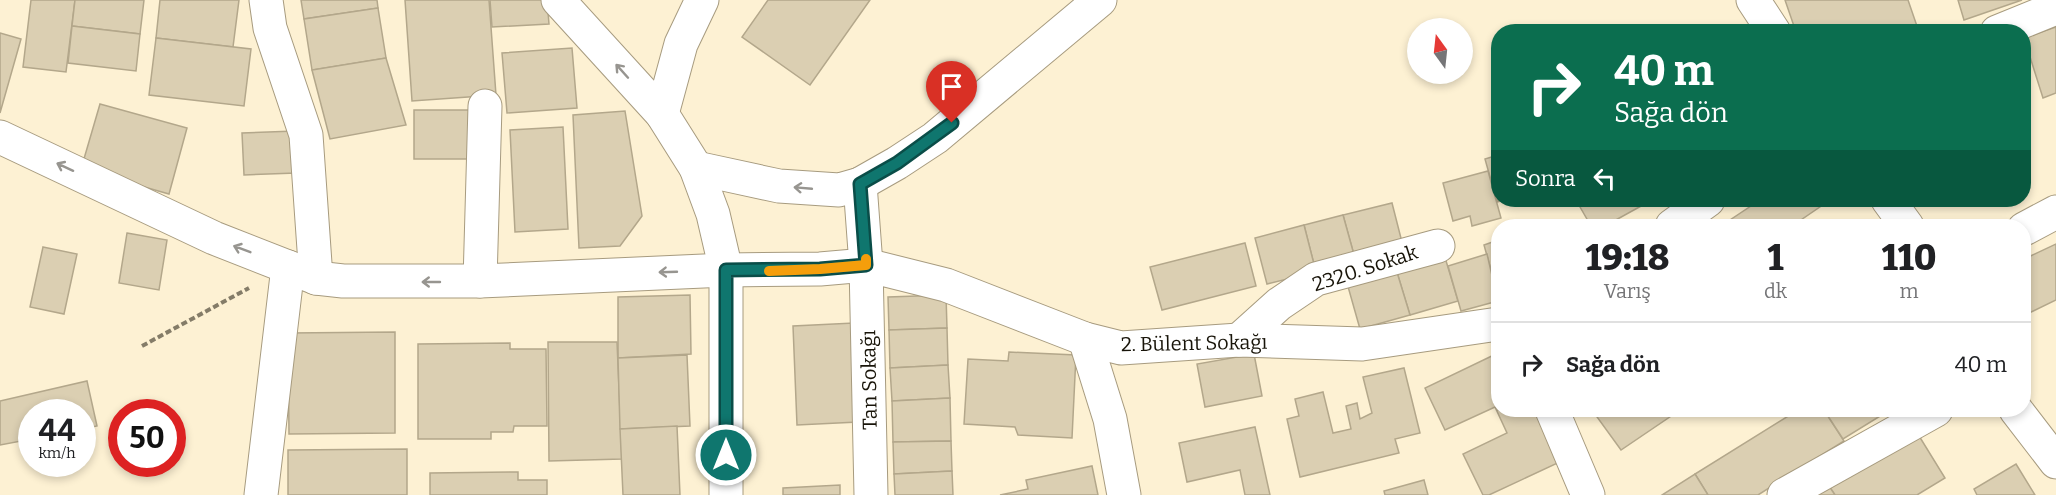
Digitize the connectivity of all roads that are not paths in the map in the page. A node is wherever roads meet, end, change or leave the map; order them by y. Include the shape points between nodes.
1 (266, 0) edge
2 (558, 0) edge
3 (702, 0) edge
4 (1100, 0) edge
5 (1753, 0) edge
6 (2056, 8) edge
7 (1769, 24) edge
8 (2017, 24) edge
9 (485, 106) dead end
10 (662, 114) junction
11 (0, 137) edge
12 (696, 168) junction
13 (860, 184) junction
14 (1698, 207) edge
15 (2056, 212) edge
16 (1682, 219) edge
17 (2031, 225) edge
18 (1438, 246) dead end
19 (866, 265) junction
20 (726, 270) junction
21 (302, 272) junction
22 (480, 281) junction
23 (1491, 325) edge
24 (1085, 339) junction
25 (1239, 340) junction
26 (1555, 417) edge
27 (1923, 417) edge
28 (2021, 417) edge
29 (2056, 462) edge
30 (261, 495) edge
31 (726, 495) edge
32 (872, 495) edge
33 (1124, 495) edge
34 (1588, 495) edge
35 (1784, 495) edge

1 - 21 street via 270,28 306,135
10 -> 2 street
3 - 10 street via 681,44
4 - 13 street via 935,138
5 - 7 street
6 - 8 street
9 - 22 street
10 - 12 street
21 -> 11 street, 2. Bülent Sokağı via 214,238
13 -> 12 street via 839,190 778,186
12 - 20 street via 713,214
13 - 19 street, Tan Sokağı
14 - 16 street
15 - 17 street
18 - 25 street, 2320. Sokak via 1316,279 1279,304
19 - 20 street, 2. Bülent Sokağı
19 - 24 street, 2. Bülent Sokağı via 946,285
19 - 32 street, Tan Sokağı
20 -> 22 street, 2. Bülent Sokağı
20 - 31 street
22 -> 21 street, 2. Bülent Sokağı via 343,281
21 - 30 street
23 - 25 street, 2. Bülent Sokağı via 1362,344
24 - 25 street, 2. Bülent Sokağı via 1121,348
24 - 33 street via 1110,419
26 - 34 street
27 - 35 street
28 - 29 street

